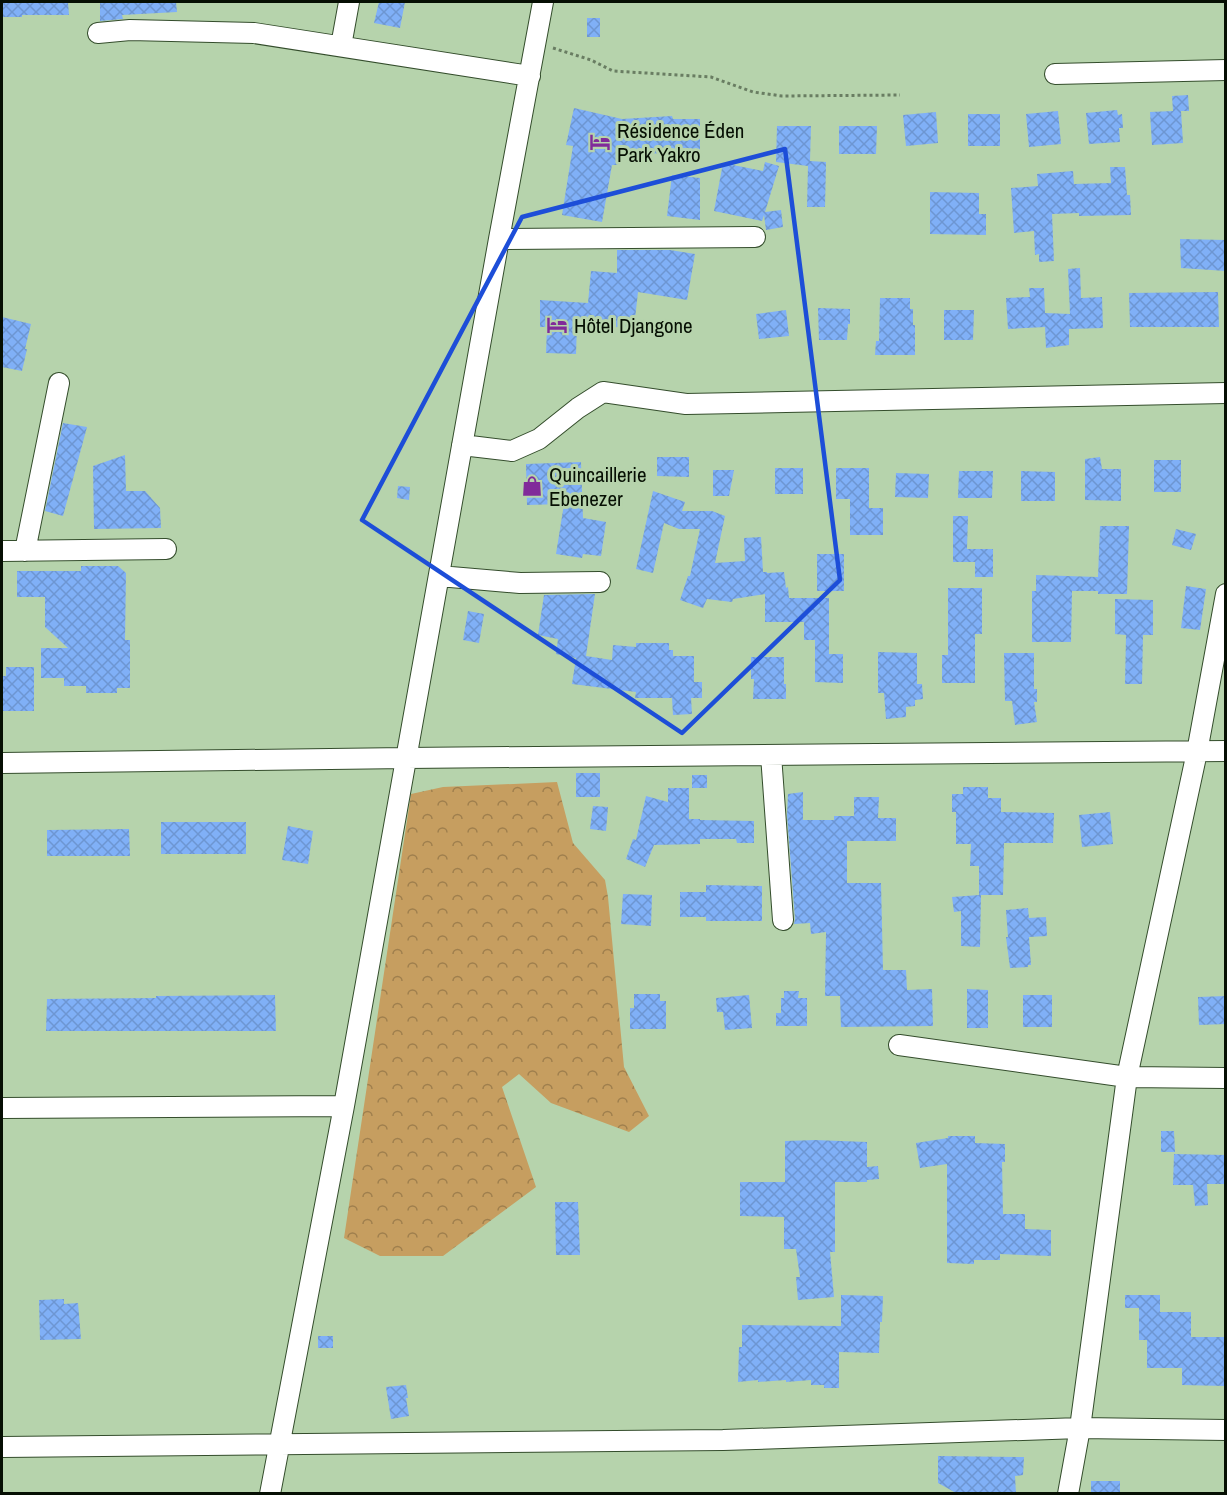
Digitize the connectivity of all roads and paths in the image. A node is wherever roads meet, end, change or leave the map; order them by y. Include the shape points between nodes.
1 (349, 2) edge
2 (543, 2) edge
3 (98, 33) dead end
4 (536, 44) junction
5 (341, 46) junction
6 (1226, 70) edge
7 (1055, 74) dead end
8 (530, 76) junction
9 (900, 95) dead end
10 (755, 237) dead end
11 (499, 239) junction
12 (59, 383) dead end
13 (1226, 393) edge
14 (462, 445) junction
15 (166, 549) dead end
16 (2, 551) edge
17 (25, 551) junction
18 (439, 576) junction
19 (600, 582) dead end
20 (1226, 594) edge
21 (1226, 751) edge
22 (1197, 752) junction
23 (771, 755) junction
24 (406, 758) junction
25 (2, 763) edge
26 (783, 920) dead end
27 (899, 1045) dead end
28 (1127, 1077) junction
29 (1226, 1078) edge
30 (344, 1106) junction
31 (2, 1108) edge
32 (1080, 1428) junction
33 (1226, 1430) edge
34 (279, 1444) junction
35 (2, 1447) edge
36 (270, 1494) edge
37 (1068, 1494) edge

1 - 5 street
2 - 4 street
3 - 5 street via 254,33
4 - 8 street
4 - 9 path via 570,52 613,71 711,77 753,92 782,96
5 - 8 street
6 - 7 street
8 - 11 street
10 - 11 street
11 - 14 street
12 - 17 street
13 - 14 street via 686,404 603,392 539,439 512,451
14 - 18 street
15 - 17 street
16 - 17 street
18 - 19 street via 520,583
18 - 24 street
20 - 22 street
21 - 22 street
22 - 23 street
22 - 28 street
23 - 24 street
23 - 26 street
24 - 25 street
24 - 30 street
27 - 28 street
28 - 29 street
28 - 32 street
30 - 31 street
30 - 34 street
32 - 33 street
32 - 34 street via 723,1440
32 - 37 street
34 - 35 street
34 - 36 street

